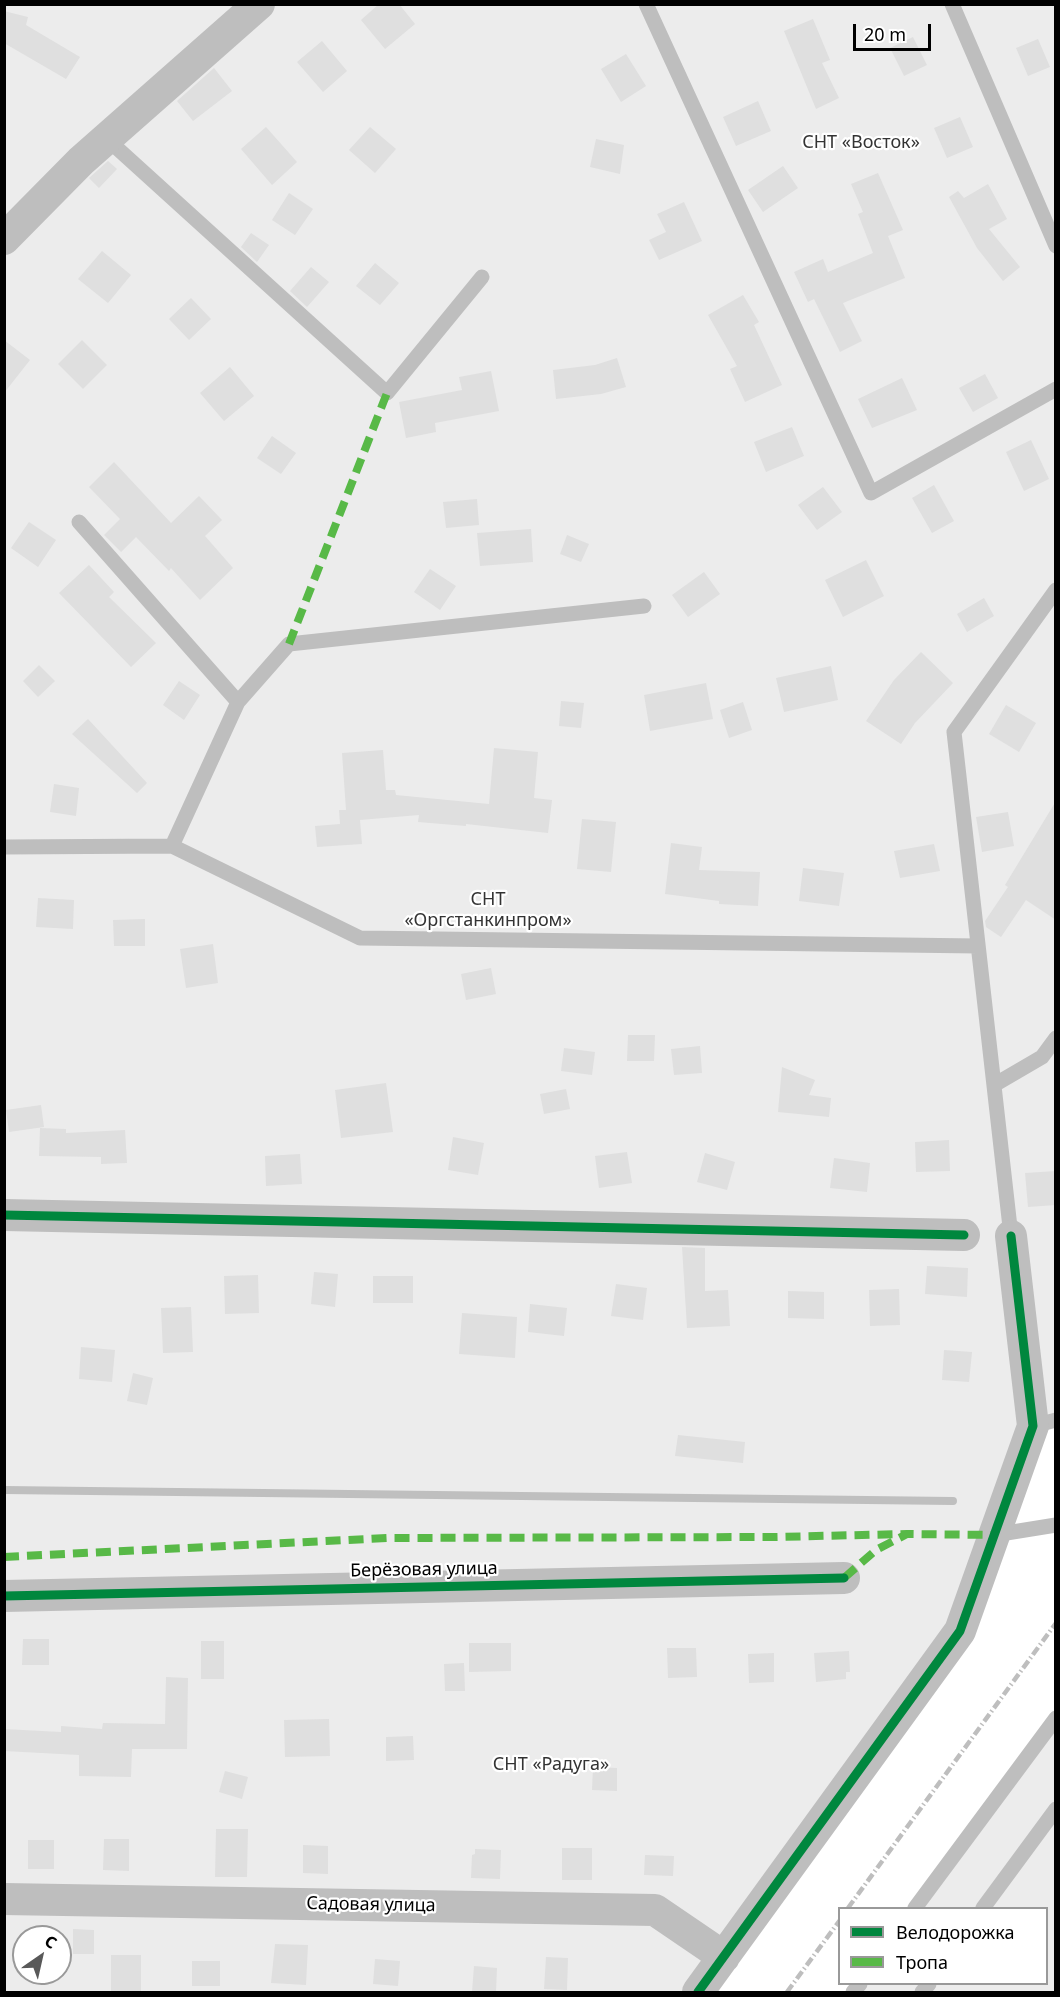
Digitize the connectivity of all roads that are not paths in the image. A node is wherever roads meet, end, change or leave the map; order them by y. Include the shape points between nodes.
1 (259, 4) edge
2 (646, 4) edge
3 (952, 4) edge
4 (106, 139) junction
5 (4, 239) edge
6 (1056, 246) edge
7 (482, 277) dead end
8 (1056, 389) edge
9 (80, 522) dead end
10 (1056, 590) edge
11 (644, 606) dead end
12 (238, 702) junction
13 (172, 846) junction
14 (4, 847) edge
15 (978, 946) junction
16 (1056, 1038) edge
17 (994, 1085) junction
18 (4, 1215) edge
19 (964, 1235) dead end
20 (1011, 1236) joint
21 (1044, 1423) edge
22 (1056, 1525) edge
23 (994, 1535) junction
24 (844, 1578) dead end
25 (4, 1596) edge
26 (1056, 1718) edge
27 (1056, 1809) edge
28 (4, 1899) edge
29 (916, 1907) edge
30 (984, 1907) edge
31 (724, 1957) junction
32 (698, 1992) edge

1 - 4 street
2 - 8 lane via 871,493
3 - 6 lane
4 - 5 street
4 - 7 lane via 387,393
9 - 12 lane
10 - 15 lane via 954,732
11 - 12 lane via 289,645
12 - 13 lane
13 - 14 lane
13 - 15 lane via 360,938
15 - 17 lane
16 - 17 lane via 1042,1057
17 - 20 lane
18 - 19 street
20 - 21 street
21 - 23 street
22 - 23 lane
23 - 31 street via 960,1630
24 - 25 street, Берёзовая улица
26 - 29 lane
27 - 30 lane
28 - 31 street, Садовая улица via 655,1910
31 - 32 street

